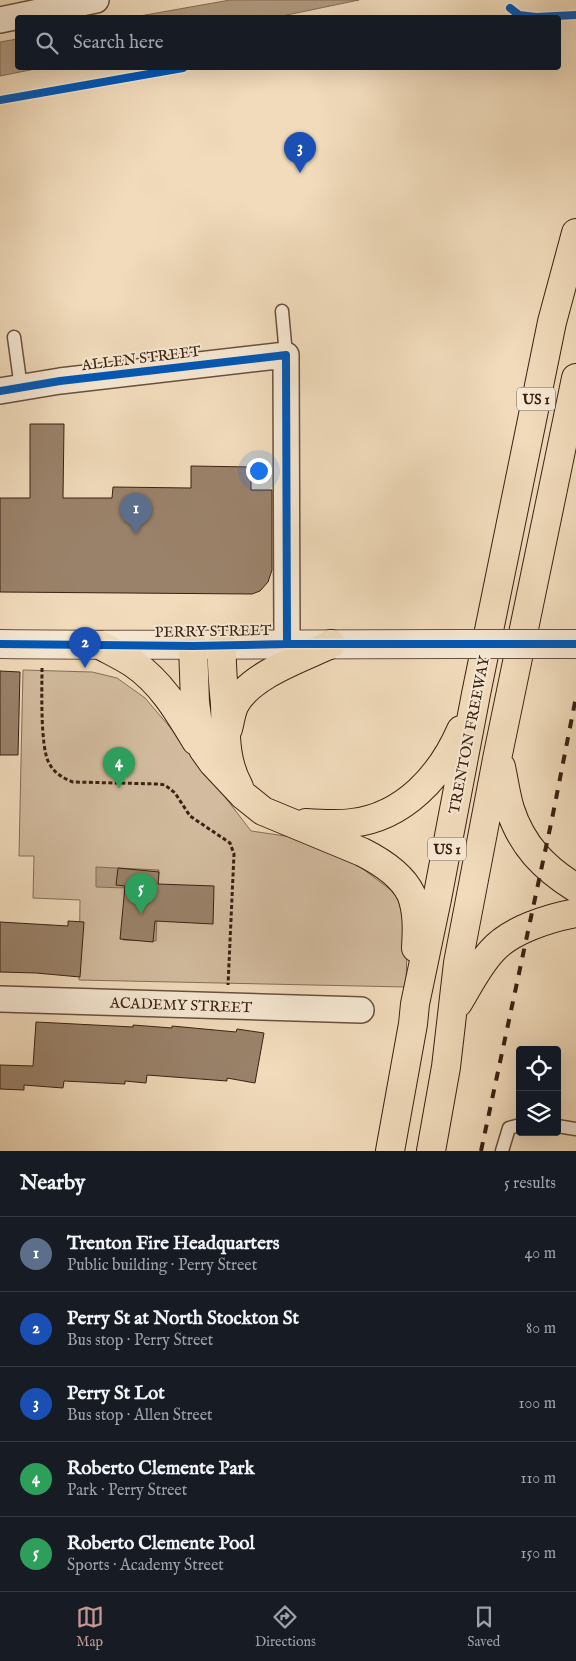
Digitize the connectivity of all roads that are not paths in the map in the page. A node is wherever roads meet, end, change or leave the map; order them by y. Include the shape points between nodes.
1 (96, 0) edge
2 (24, 15) edge
3 (15, 17) edge
4 (0, 20) edge
5 (576, 233) edge
6 (282, 311) dead end
7 (14, 336) dead end
8 (286, 355) junction
9 (576, 378) edge
10 (11, 389) edge
11 (0, 644) edge
12 (287, 644) junction
13 (331, 644) junction
14 (576, 644) edge
15 (100, 645) junction
16 (222, 645) junction
17 (193, 646) junction
18 (476, 694) junction
19 (214, 745) junction
20 (498, 754) junction
21 (288, 822) junction
22 (576, 888) edge
23 (576, 913) edge
24 (0, 999) edge
25 (415, 1004) junction
26 (361, 1010) dead end
27 (452, 1013) junction
28 (516, 1126) edge
29 (561, 1126) edge
30 (576, 1128) edge
31 (390, 1151) edge
32 (431, 1151) edge
33 (502, 1151) edge

1 - 2 street
3 - 4 street
5 - 18 highway, TRENTON FREEWAY / US 1 via 552,322
6 - 8 lane
7 - 10 lane
8 - 10 street, ALLEN STREET
8 - 12 street
9 - 20 highway, US 1
11 - 15 street, PERRY STREET
12 - 13 street, PERRY STREET
12 - 16 street, PERRY STREET
13 - 14 street, PERRY STREET, bridge
13 - 19 highway via 268,673 256,682 234,706
15 - 17 street, PERRY STREET
15 - 19 highway via 135,665 156,683 181,715
16 - 17 street, PERRY STREET
16 - 19 highway via 225,704
17 - 19 highway via 195,702
18 - 21 highway via 447,758 406,803 376,817 353,823
18 - 25 highway, TRENTON FREEWAY / US 1
19 - 21 highway via 243,795 262,810
20 - 22 highway via 510,808 522,836 537,857 559,878
20 - 27 highway, US 1 via 458,963
21 - 25 highway via 378,859 406,887 411,895 417,925
23 - 27 highway via 551,919 509,937 487,957
24 - 26 street, ACADEMY STREET
25 - 31 highway, TRENTON FREEWAY / US 1
27 - 32 highway, US 1
28 - 33 lane via 509,1128
29 - 30 lane

